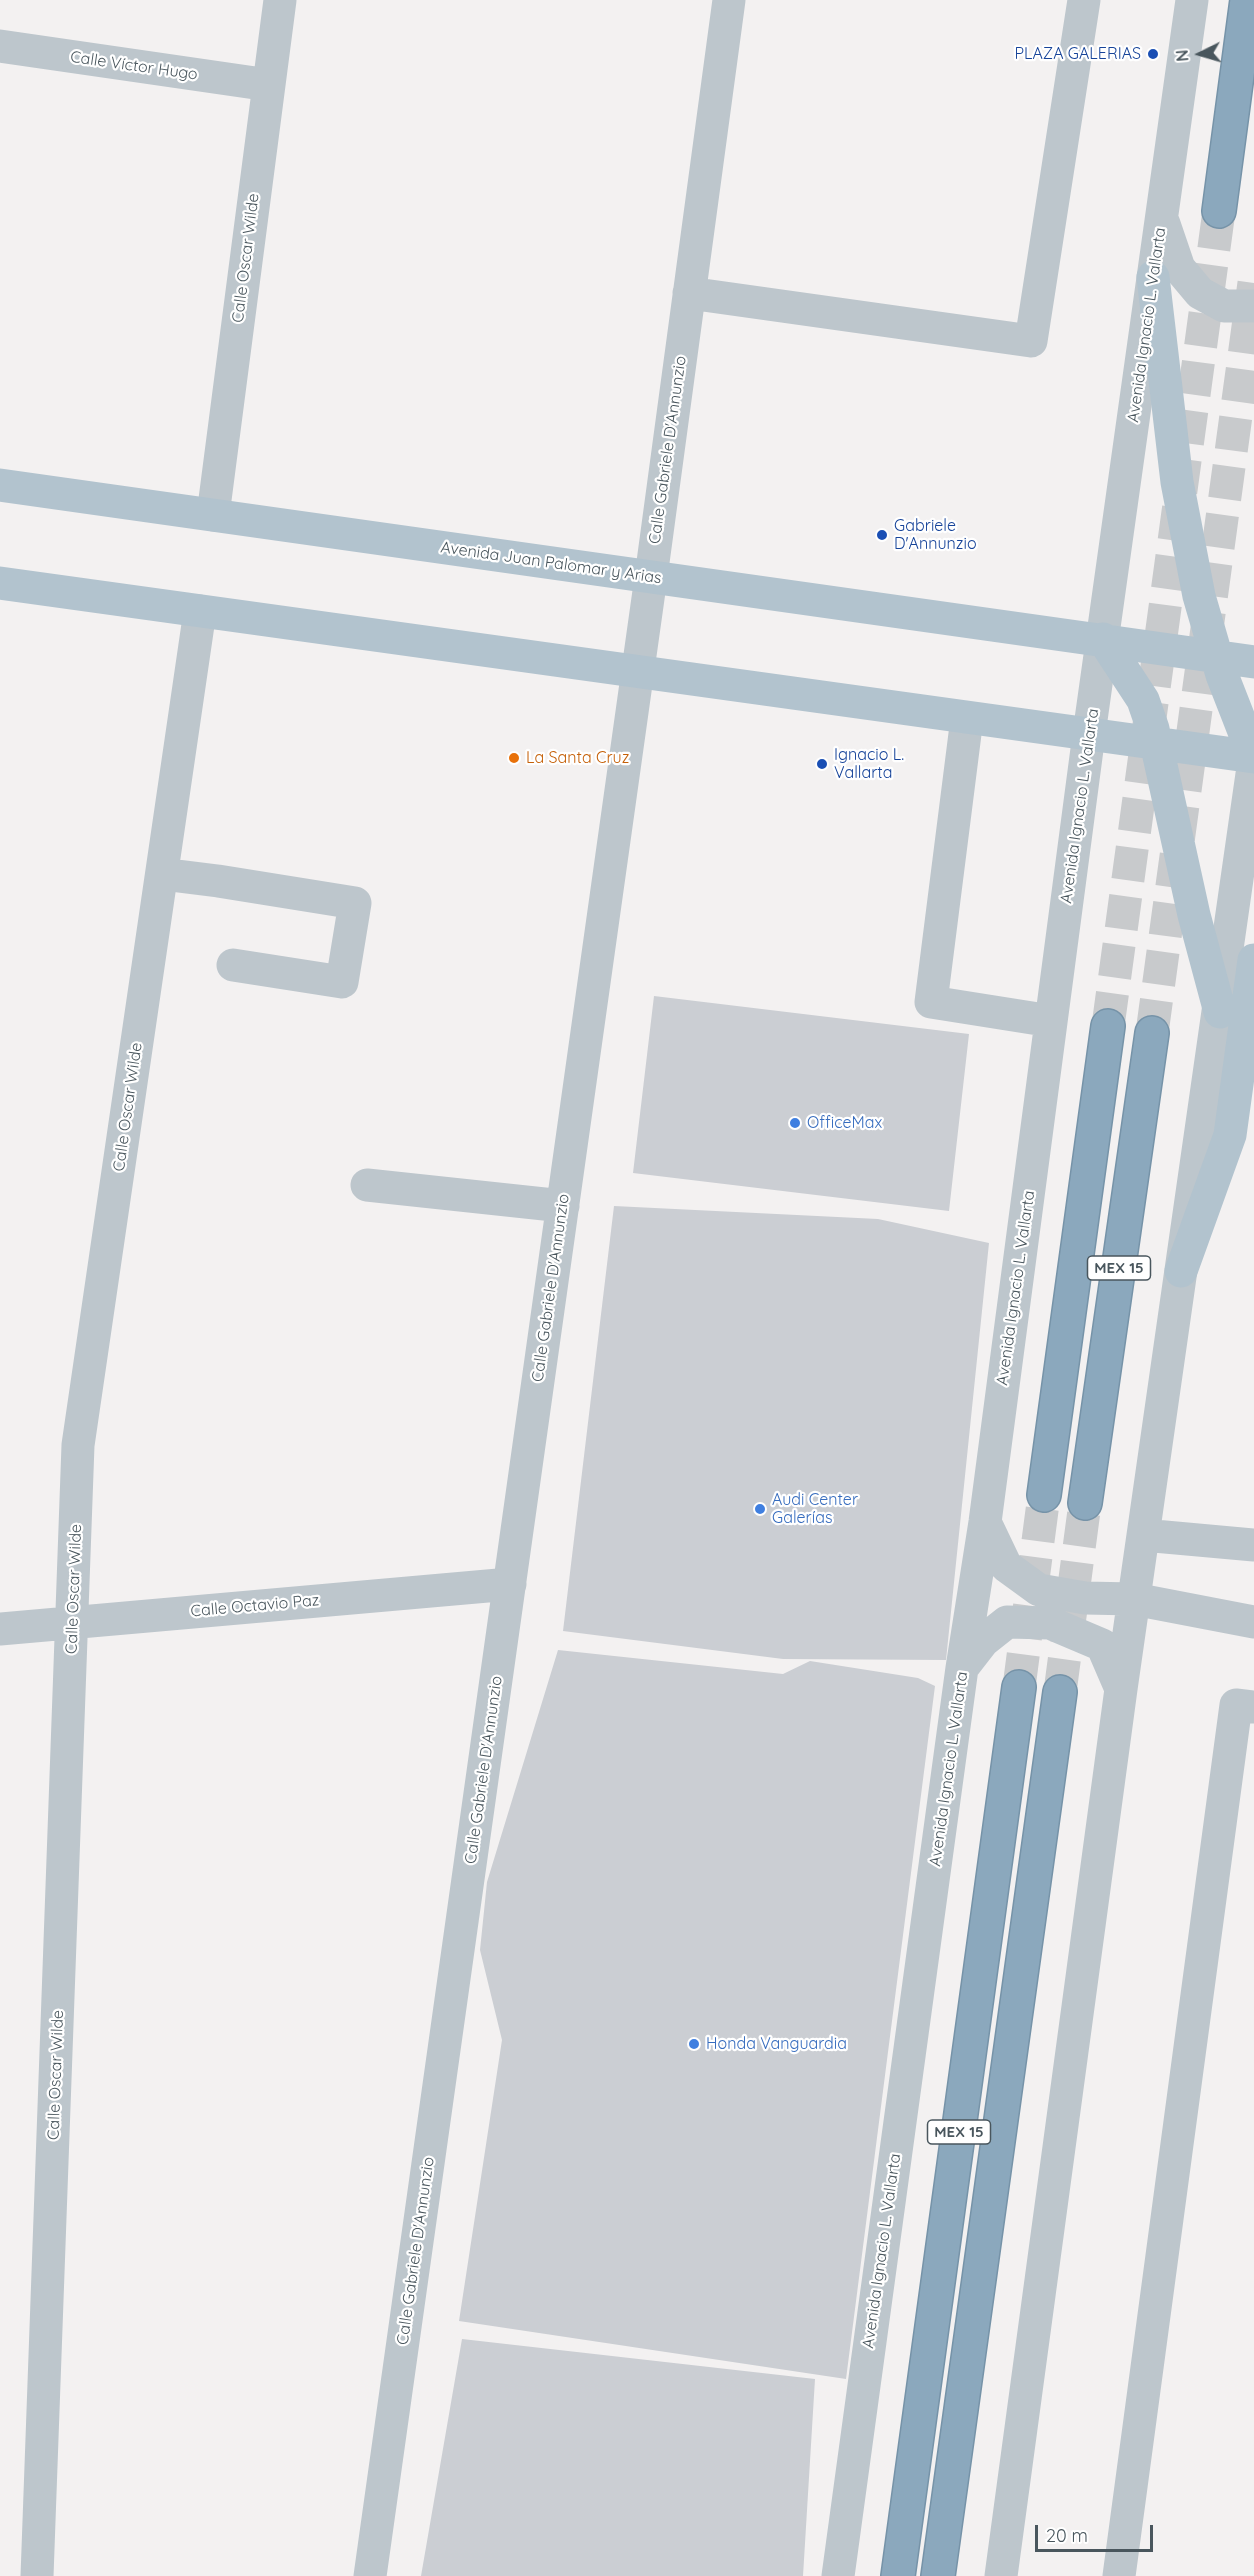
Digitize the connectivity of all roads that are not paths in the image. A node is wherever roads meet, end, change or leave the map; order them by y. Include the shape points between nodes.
1 (280, 0) edge
2 (729, 0) edge
3 (1084, 0) edge
4 (1192, 0) edge
5 (1247, 0) edge
6 (0, 46) edge
7 (269, 85) junction
8 (1219, 211) tunnel mouth
9 (1162, 217) junction
10 (1153, 277) junction
11 (689, 293) junction
12 (1254, 306) edge
13 (0, 485) edge
14 (213, 515) junction
15 (651, 577) junction
16 (0, 583) edge
17 (200, 611) junction
18 (1103, 639) junction
19 (1216, 656) junction
20 (1254, 662) edge
21 (638, 673) junction
22 (967, 718) junction
23 (1089, 734) junction
24 (1156, 744) junction
25 (1254, 758) edge
26 (162, 874) junction
27 (1254, 960) edge
28 (233, 965) dead end
29 (1220, 1012) junction
30 (1052, 1021) junction
31 (1108, 1026) tunnel mouth
32 (1152, 1032) tunnel mouth
33 (367, 1185) dead end
34 (563, 1206) junction
35 (1181, 1271) junction
36 (1044, 1495) tunnel mouth
37 (1085, 1503) tunnel mouth
38 (985, 1522) junction
39 (1143, 1534) junction
40 (1254, 1545) edge
41 (510, 1584) junction
42 (1134, 1599) junction
43 (1254, 1622) edge
44 (73, 1623) junction
45 (0, 1629) edge
46 (962, 1668) junction
47 (1019, 1688) tunnel mouth
48 (1121, 1689) junction
49 (1060, 1692) tunnel mouth
50 (1254, 1707) edge
51 (37, 2576) edge
52 (370, 2576) edge
53 (838, 2576) edge
54 (898, 2576) edge
55 (938, 2576) edge
56 (1001, 2576) edge
57 (1119, 2576) edge

1 - 7 street, Calle Oscar Wilde
2 - 11 street, Calle Gabriele D'Annunzio
3 - 11 street via 1031,341
4 - 9 street, Avenida Ignacio L. Vallarta
5 - 8 highway
6 - 7 street, Calle Víctor Hugo
7 - 14 street, Calle Oscar Wilde
9 - 10 street, Avenida Ignacio L. Vallarta
9 - 12 street via 1179,268 1200,293 1224,306
10 - 18 street, Avenida Ignacio L. Vallarta
10 - 19 main road via 1177,482 1199,596
11 - 15 street, Calle Gabriele D'Annunzio
13 - 14 main road, Avenida Juan Palomar y Arias
14 - 15 main road, Avenida Juan Palomar y Arias
15 - 18 main road, Avenida Juan Palomar y Arias
15 - 21 street, Calle Gabriele D'Annunzio
16 - 17 main road
17 - 21 main road
17 - 26 street, Calle Oscar Wilde
18 - 19 main road, Avenida Juan Palomar y Arias
18 - 23 street, Avenida Ignacio L. Vallarta
18 - 24 main road via 1143,700
19 - 20 main road, Avenida Juan Palomar y Arias
19 - 25 main road
21 - 22 main road
21 - 34 street, Calle Gabriele D'Annunzio
22 - 23 main road
22 - 30 street via 931,1002
23 - 24 main road
23 - 30 street, Avenida Ignacio L. Vallarta
24 - 25 main road
24 - 29 main road
25 - 29 street
26 - 28 street via 355,903 342,982
26 - 44 street, Calle Oscar Wilde via 78,1445
27 - 35 main road via 1230,1135
29 - 35 street
30 - 38 street, Avenida Ignacio L. Vallarta
31 - 36 highway, MEX 15
32 - 37 highway, MEX 15
33 - 34 street
34 - 41 street, Calle Gabriele D'Annunzio
35 - 39 street
38 - 42 street via 1006,1566 1039,1590 1085,1598
38 - 46 street, Avenida Ignacio L. Vallarta
39 - 40 street
39 - 42 street
41 - 44 street, Calle Octavio Paz
41 - 52 street, Calle Gabriele D'Annunzio
42 - 43 street
42 - 48 street
44 - 45 street, Calle Octavio Paz
44 - 51 street, Calle Oscar Wilde
46 - 48 street via 983,1641 1007,1622 1050,1623 1102,1645
46 - 53 street, Avenida Ignacio L. Vallarta
47 - 54 highway, MEX 15
48 - 56 street
49 - 55 highway, MEX 15
50 - 57 street via 1236,1705

